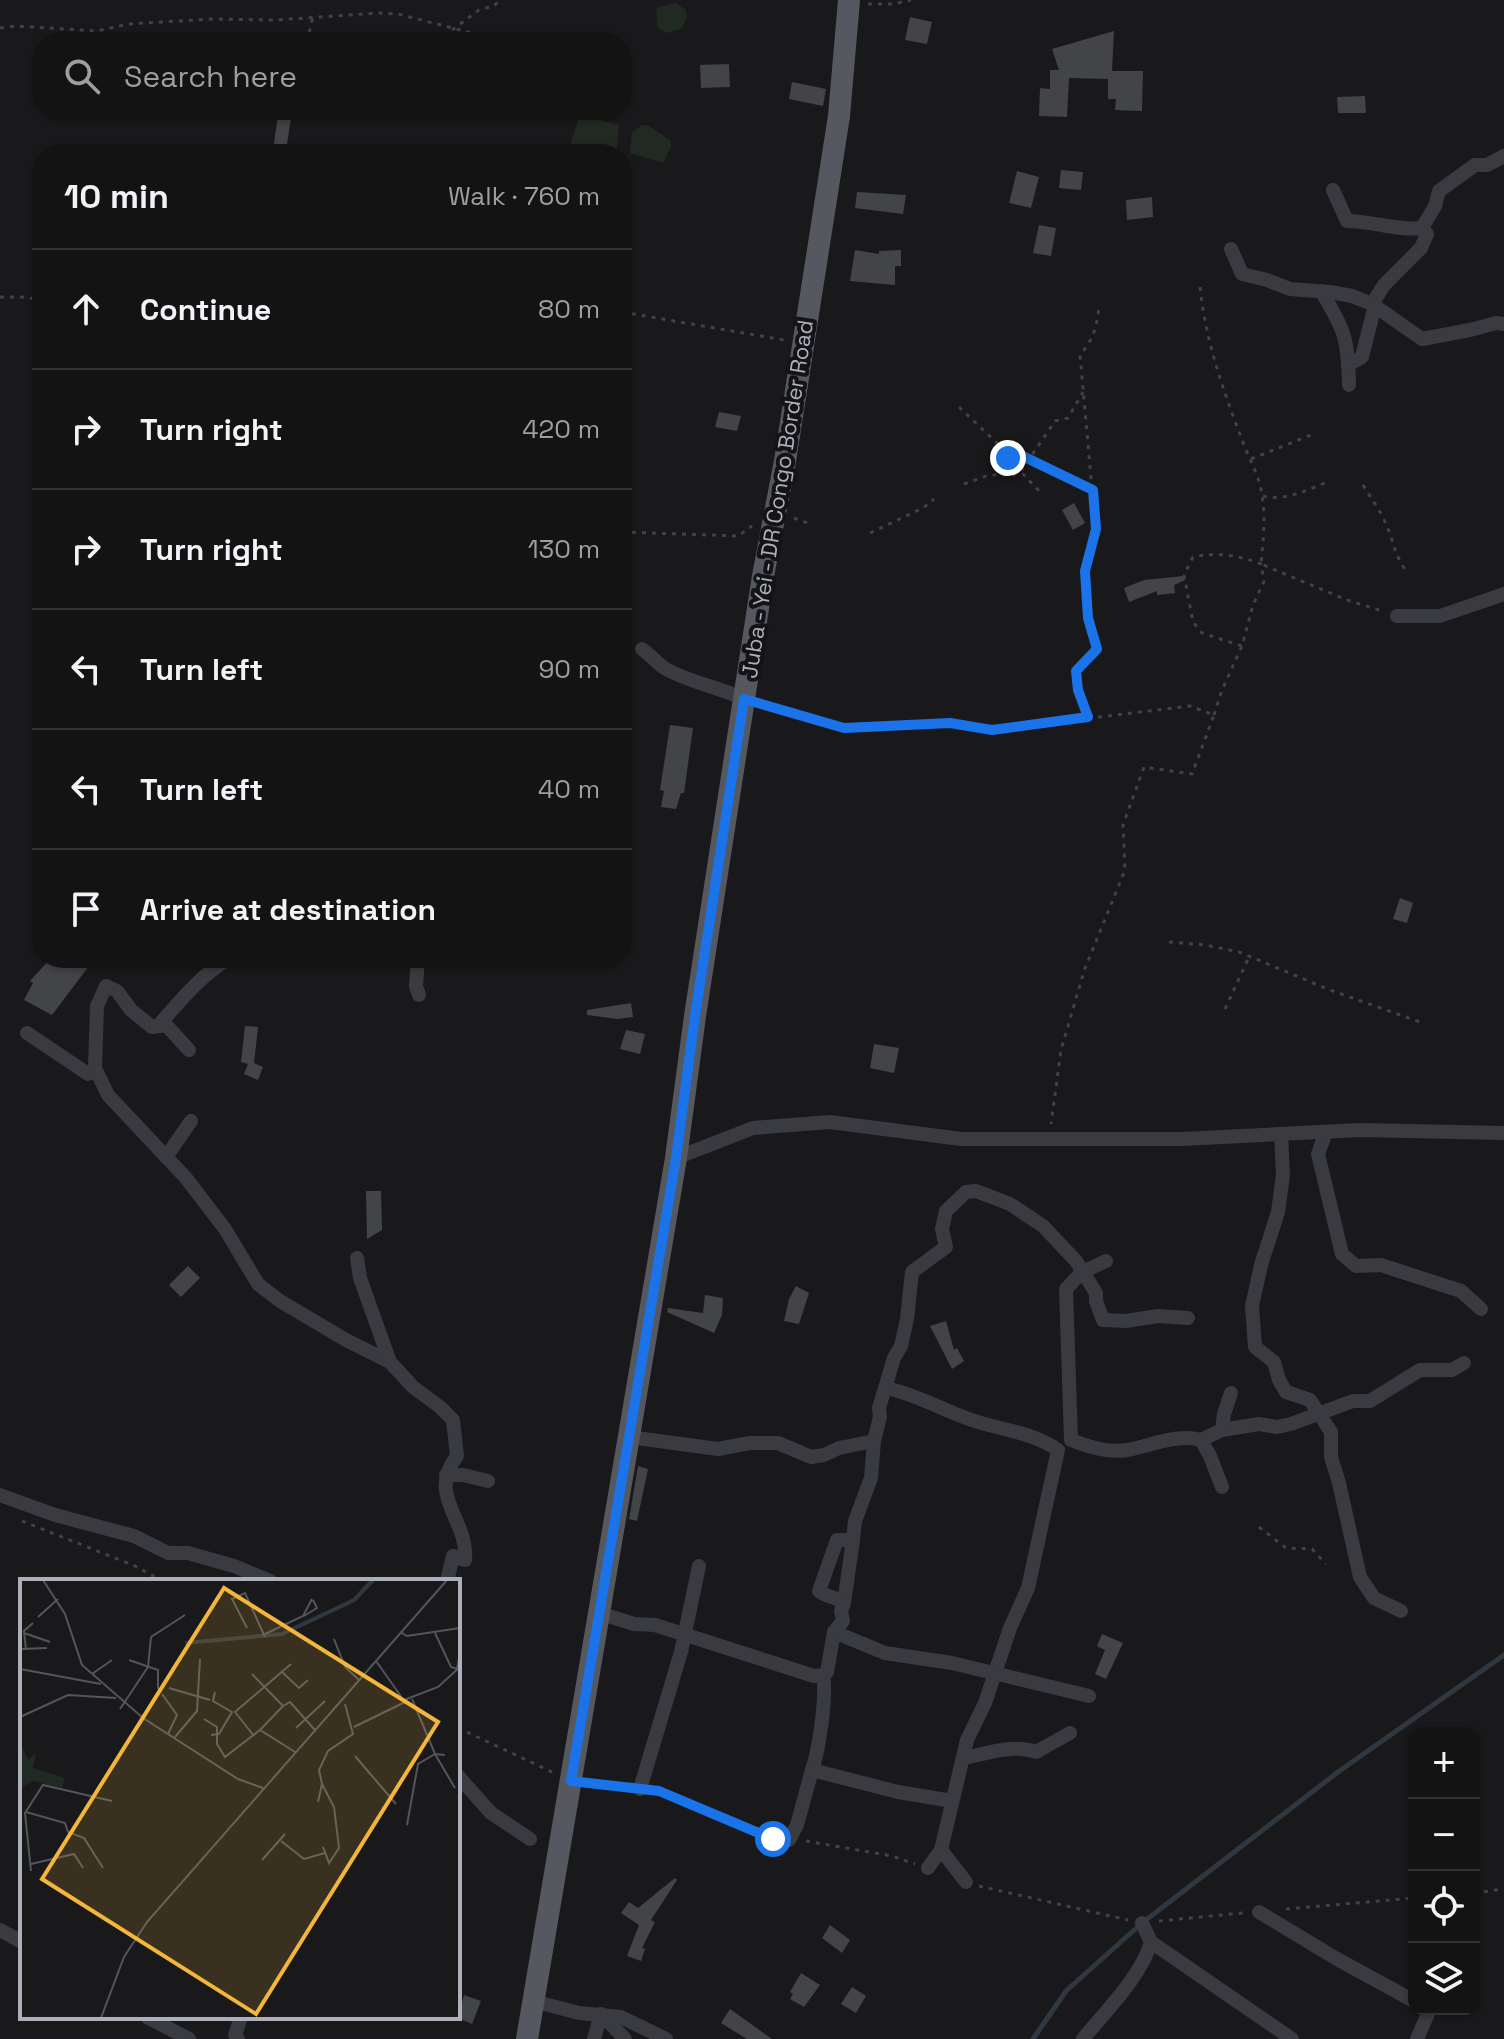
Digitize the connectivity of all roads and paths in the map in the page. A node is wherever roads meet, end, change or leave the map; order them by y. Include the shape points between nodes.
1 (911, 0) edge
2 (499, 1) edge
3 (849, 2) edge
4 (313, 16) junction
5 (0, 28) edge
6 (453, 29) junction
7 (309, 32) edge
8 (449, 32) edge
9 (474, 32) edge
10 (1504, 156) edge
11 (1333, 190) dead end
12 (1422, 228) junction
13 (1231, 249) dead end
14 (1200, 287) dead end
15 (1321, 291) junction
16 (0, 297) edge
17 (32, 299) edge
18 (1374, 305) junction
19 (1099, 307) dead end
20 (632, 314) edge
21 (1504, 324) edge
22 (803, 344) junction
23 (1348, 365) junction
24 (1349, 385) dead end
25 (1083, 392) junction
26 (959, 407) dead end
27 (1311, 435) dead end
28 (1008, 449) junction
29 (1251, 459) junction
30 (1029, 460) junction
31 (1021, 471) junction
32 (1327, 482) dead end
33 (964, 484) dead end
34 (1363, 485) dead end
35 (1093, 490) junction
36 (1042, 494) dead end
37 (1263, 496) junction
38 (934, 499) dead end
39 (774, 519) junction
40 (813, 525) dead end
41 (632, 532) edge
42 (870, 533) dead end
43 (1261, 564) junction
44 (1406, 571) dead end
45 (1504, 594) edge
46 (1397, 616) joint
47 (1242, 646) junction
48 (642, 649) dead end
49 (744, 699) junction
50 (1214, 715) junction
51 (1088, 717) junction
52 (1169, 942) dead end
53 (1249, 957) junction
54 (213, 968) edge
55 (417, 968) edge
56 (419, 995) dead end
57 (1225, 1009) dead end
58 (1420, 1022) dead end
59 (158, 1026) junction
60 (27, 1033) dead end
61 (189, 1050) dead end
62 (96, 1071) junction
63 (191, 1121) dead end
64 (1326, 1132) junction
65 (1504, 1133) edge
66 (1281, 1134) junction
67 (1049, 1138) junction
68 (166, 1157) junction
69 (676, 1158) junction
70 (357, 1258) dead end
71 (1106, 1261) dead end
72 (1082, 1272) junction
73 (1481, 1309) dead end
74 (1188, 1318) dead end
75 (390, 1362) junction
76 (1464, 1363) dead end
77 (886, 1388) junction
78 (1231, 1393) dead end
79 (1319, 1413) junction
80 (1222, 1430) junction
81 (629, 1437) junction
82 (1201, 1440) junction
83 (874, 1441) junction
84 (446, 1475) junction
85 (488, 1481) dead end
86 (1222, 1487) dead end
87 (0, 1495) edge
88 (13, 1518) dead end
89 (1259, 1527) dead end
90 (853, 1540) junction
91 (1326, 1564) dead end
92 (699, 1566) dead end
93 (158, 1579) edge
94 (264, 1579) edge
95 (447, 1579) edge
96 (844, 1603) junction
97 (1401, 1611) dead end
98 (599, 1613) junction
99 (834, 1632) junction
100 (685, 1635) junction
101 (995, 1673) junction
102 (823, 1675) junction
103 (1089, 1696) dead end
104 (460, 1729) edge
105 (1070, 1733) dead end
106 (964, 1758) junction
107 (812, 1770) junction
108 (460, 1778) edge
109 (571, 1781) junction
110 (640, 1789) junction
111 (952, 1801) junction
112 (530, 1839) dead end
113 (789, 1840) junction
114 (941, 1850) junction
115 (928, 1868) joint
116 (966, 1882) joint
117 (1504, 1889) edge
118 (1480, 1892) edge
119 (1408, 1899) edge
120 (1259, 1912) junction
121 (1142, 1923) junction
122 (0, 1930) edge
123 (20, 1941) edge
124 (1151, 1942) junction
125 (1408, 1998) edge
126 (533, 2001) junction
127 (601, 2014) junction
128 (1427, 2015) edge
129 (151, 2019) edge
130 (240, 2019) edge
131 (189, 2039) edge
132 (238, 2039) edge
133 (527, 2039) edge
134 (594, 2039) edge
135 (625, 2039) edge
136 (666, 2039) edge
137 (1083, 2039) edge
138 (1292, 2039) edge
139 (1417, 2039) edge

1 - 3 path
2 - 6 path
3 - 22 main road, Juba - Yei - DR Congo Border Road via 839,116
4 - 5 path via 142,23 97,31
4 - 6 path via 389,13
4 - 7 path
6 - 8 path
6 - 9 path
10 - 12 street via 1475,165 1439,191
11 - 12 street via 1347,221
12 - 18 street via 1427,240 1384,285
13 - 15 street via 1242,274 1290,289
14 - 29 path via 1203,321
15 - 18 street
15 - 23 street via 1342,325
16 - 17 path
18 - 21 street via 1422,339
18 - 23 street via 1362,357
19 - 25 path via 1097,328 1080,355
20 - 22 path
22 - 39 main road, Juba - Yei - DR Congo Border Road
23 - 24 street
25 - 30 path via 1068,418 1055,421
25 - 35 path
26 - 28 path
27 - 29 path
28 - 30 path
28 - 31 path via 1008,458
29 - 37 path
30 - 31 path
30 - 35 path
31 - 33 path
31 - 36 path
32 - 37 path via 1272,499
34 - 44 path
35 - 51 path via 1096,529 1085,571 1088,618 1097,649 1076,671
37 - 43 path
38 - 42 path
39 - 40 path via 786,516
39 - 41 path via 738,536
39 - 49 main road, Juba - Yei - DR Congo Border Road
43 - 46 path
43 - 47 path via 1264,581
43 - 47 path via 1207,554 1193,557 1184,575 1193,622 1202,633
45 - 46 street via 1440,616
47 - 50 path
48 - 49 street via 681,677
49 - 51 path via 844,728 950,723 992,730
49 - 69 main road, Juba - Yei - DR Congo Border Road
50 - 51 path via 1190,706
50 - 67 path via 1192,774 1144,767 1123,825 1125,870 1084,971 1061,1050
52 - 53 path
53 - 57 path
53 - 58 path
54 - 59 street
55 - 56 street
59 - 61 street via 166,1025
59 - 62 street via 152,1027 106,986 97,1006
60 - 62 street via 88,1074
62 - 68 street via 108,1095
63 - 68 street
64 - 65 street
64 - 66 street
64 - 73 street via 1318,1154 1342,1254 1356,1266 1381,1265 1461,1291
66 - 67 street
66 - 79 street via 1278,1212 1253,1295 1253,1338 1260,1353 1274,1362 1286,1392 1310,1400
67 - 69 street via 961,1139 830,1122 753,1128
68 - 75 street via 225,1229 258,1284
69 - 81 main road, Juba - Yei - DR Congo Border Road
70 - 75 street
71 - 72 street
72 - 74 street via 1090,1279 1103,1320
72 - 77 street via 1059,1241 1026,1213 976,1191 966,1192 946,1211 946,1247 912,1272 907,1319
72 - 82 street via 1066,1289 1071,1440 1113,1451
75 - 84 street via 453,1420 457,1456
76 - 79 street via 1452,1370 1420,1370 1370,1401
77 - 83 street
77 - 101 street via 1058,1450 1028,1588
78 - 80 street
79 - 80 street via 1277,1427
79 - 97 street via 1331,1432 1331,1457 1360,1577 1374,1598
80 - 82 street
81 - 83 street via 718,1449 778,1443 811,1457
81 - 98 main road, Juba - Yei - DR Congo Border Road
82 - 86 street
83 - 90 street via 871,1478
84 - 85 street
84 - 95 street via 445,1493 466,1549 465,1560 453,1556
87 - 94 street via 134,1536 168,1553 199,1556
88 - 93 path
89 - 91 path via 1286,1548 1312,1549
90 - 96 street
90 - 96 street via 837,1540 819,1591
92 - 100 street
96 - 99 street via 843,1621
98 - 100 street
98 - 109 main road, Juba - Yei - DR Congo Border Road
99 - 101 street via 885,1653
99 - 102 street
100 - 102 street
100 - 110 street
101 - 103 street
101 - 106 street
102 - 107 street via 820,1739
104 - 109 path
105 - 106 street via 1036,1752 1008,1748
106 - 111 street
107 - 111 street
107 - 113 street
108 - 112 street via 491,1813
109 - 110 path
109 - 126 main road, Juba - Yei - DR Congo Border Road
110 - 113 path via 659,1791 773,1839
111 - 114 street
113 - 115 path via 892,1856
114 - 115 street
114 - 116 street
116 - 121 path
117 - 118 path
119 - 120 path
120 - 121 path
120 - 125 street
121 - 124 street
122 - 123 street
124 - 137 street via 1147,1956
124 - 138 street
126 - 127 street
126 - 133 main road, Juba - Yei - DR Congo Border Road
127 - 134 street
127 - 135 street
127 - 136 street via 621,2017
128 - 139 street
129 - 131 street
130 - 132 street

